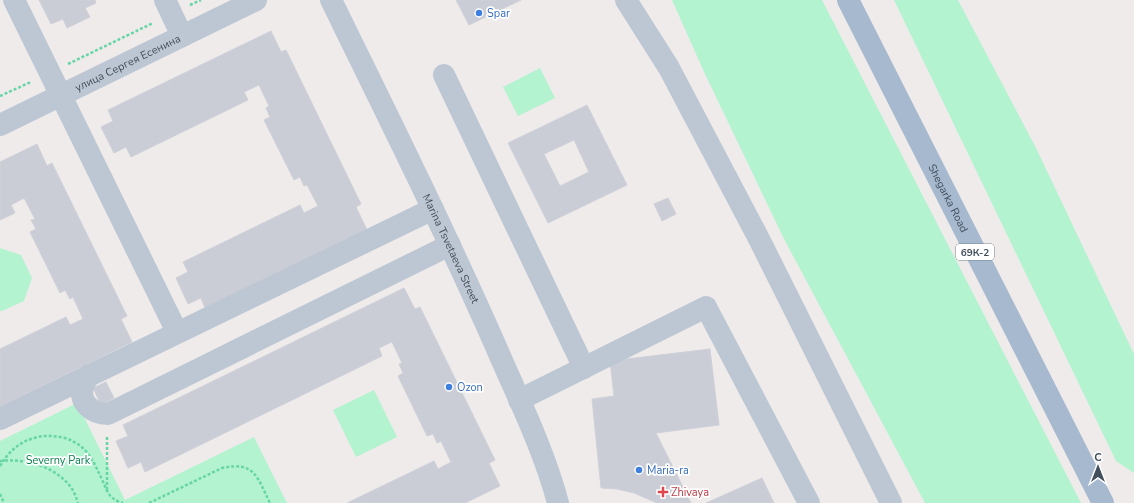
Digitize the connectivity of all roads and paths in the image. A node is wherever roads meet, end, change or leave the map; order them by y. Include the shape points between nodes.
1 (14, 0) edge
2 (201, 0) edge
3 (256, 0) edge
4 (331, 0) edge
5 (626, 0) edge
6 (848, 0) edge
7 (168, 7) edge
8 (182, 36) junction
9 (50, 73) junction
10 (444, 75) dead end
11 (0, 96) edge
12 (60, 96) junction
13 (0, 125) edge
14 (432, 209) junction
15 (450, 245) junction
16 (177, 332) junction
17 (584, 368) junction
18 (89, 375) junction
19 (519, 400) junction
20 (108, 414) junction
21 (0, 419) edge
22 (2, 461) edge
23 (0, 466) edge
24 (107, 490) junction
25 (0, 494) edge
26 (114, 499) junction
27 (4, 503) edge
28 (78, 503) edge
29 (110, 503) edge
30 (123, 503) edge
31 (149, 503) edge
32 (270, 503) edge
33 (558, 503) edge
34 (809, 503) edge
35 (891, 503) edge
36 (1103, 503) edge

1 - 9 street
2 - 7 path
3 - 8 street, улица Сергея Есенина
4 - 14 street, Marina Tsvetaeva Street
5 - 35 street via 669,68 755,232
6 - 36 main road, Shegarka Road / 69К-2
7 - 8 street
7 - 9 path
8 - 12 street, улица Сергея Есенина
9 - 11 path
9 - 12 street
10 - 17 street
12 - 13 street, улица Сергея Есенина
12 - 16 street
14 - 15 street, Marina Tsvetaeva Street
14 - 16 street
15 - 19 street, Marina Tsvetaeva Street
15 - 20 street
16 - 18 street
17 - 19 street
17 - 34 street via 706,307
18 - 20 street via 82,388 82,397 91,410
18 - 21 street
19 - 33 street, Marina Tsvetaeva Street via 553,482
20 - 24 path
22 - 23 path
22 - 24 path via 19,444 30,439 45,435 60,437 75,442 85,450
22 - 28 path via 26,461 52,471 71,486
24 - 26 path
25 - 27 path
26 - 29 path
26 - 30 path
31 - 32 path via 222,468 241,466 255,474

